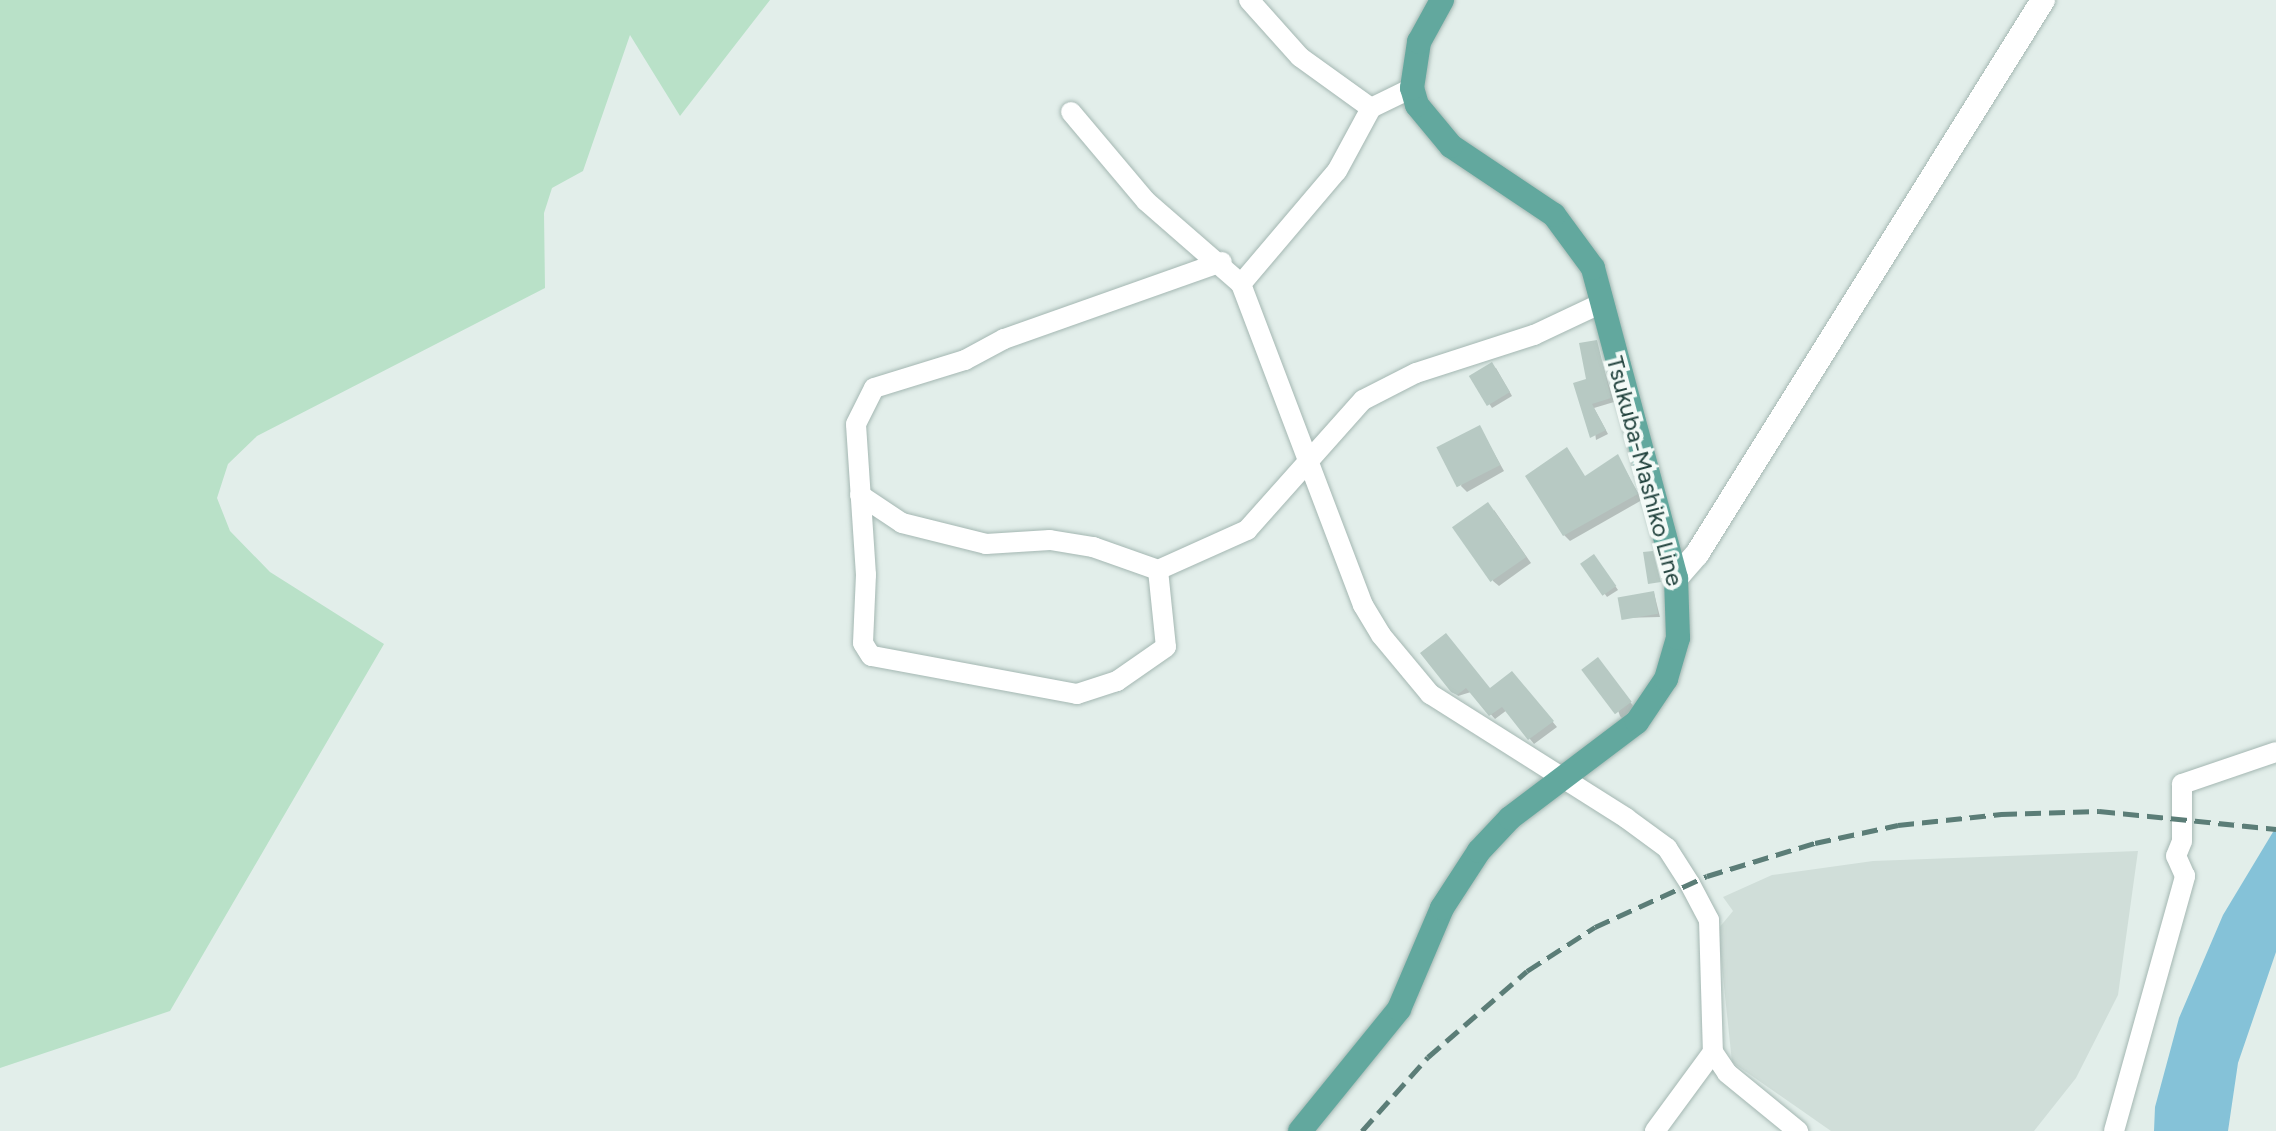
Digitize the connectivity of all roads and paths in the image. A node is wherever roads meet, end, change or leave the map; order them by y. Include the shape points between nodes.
1 (1249, 0) edge
2 (1442, 0) edge
3 (2043, 0) edge
4 (1412, 88) junction
5 (1371, 108) junction
6 (1071, 112) dead end
7 (1222, 262) junction
8 (1241, 284) junction
9 (1602, 303) junction
10 (1311, 461) junction
11 (860, 495) junction
12 (1158, 570) junction
13 (1676, 578) junction
14 (2276, 752) edge
15 (1561, 776) junction
16 (1713, 1052) junction
17 (1300, 1131) edge
18 (1655, 1131) edge
19 (1798, 1131) edge
20 (2114, 1131) edge

1 - 5 street via 1300,57
2 - 4 main road via 1419,42
3 - 13 street via 1697,554
4 - 5 street
4 - 9 main road, Tsukuba-Mashiko Line via 1426,120 1451,146 1554,215 1593,268
5 - 8 street via 1337,171
6 - 7 street via 1146,201
7 - 8 street
7 - 11 street via 1004,339 965,360 874,388 856,424
8 - 10 street
9 - 10 street via 1534,335 1416,373 1363,400
9 - 13 main road, Tsukuba-Mashiko Line
10 - 12 street via 1247,530
10 - 15 street via 1363,605 1381,635 1430,694
11 - 12 street via 902,523 986,544 1050,540 1093,547
11 - 12 street via 863,643 871,656 1077,694 1117,681 1166,647
13 - 15 main road, Tsukuba-Mashiko Line via 1678,638 1655,700 1637,722
14 - 20 street via 2182,784 2182,841 2176,856 2185,876
15 - 16 street via 1667,848 1690,884 1709,920
15 - 17 main road, Tsukuba-Mashiko Line via 1479,851 1442,908 1399,1009
16 - 18 street
16 - 19 street via 1727,1073

